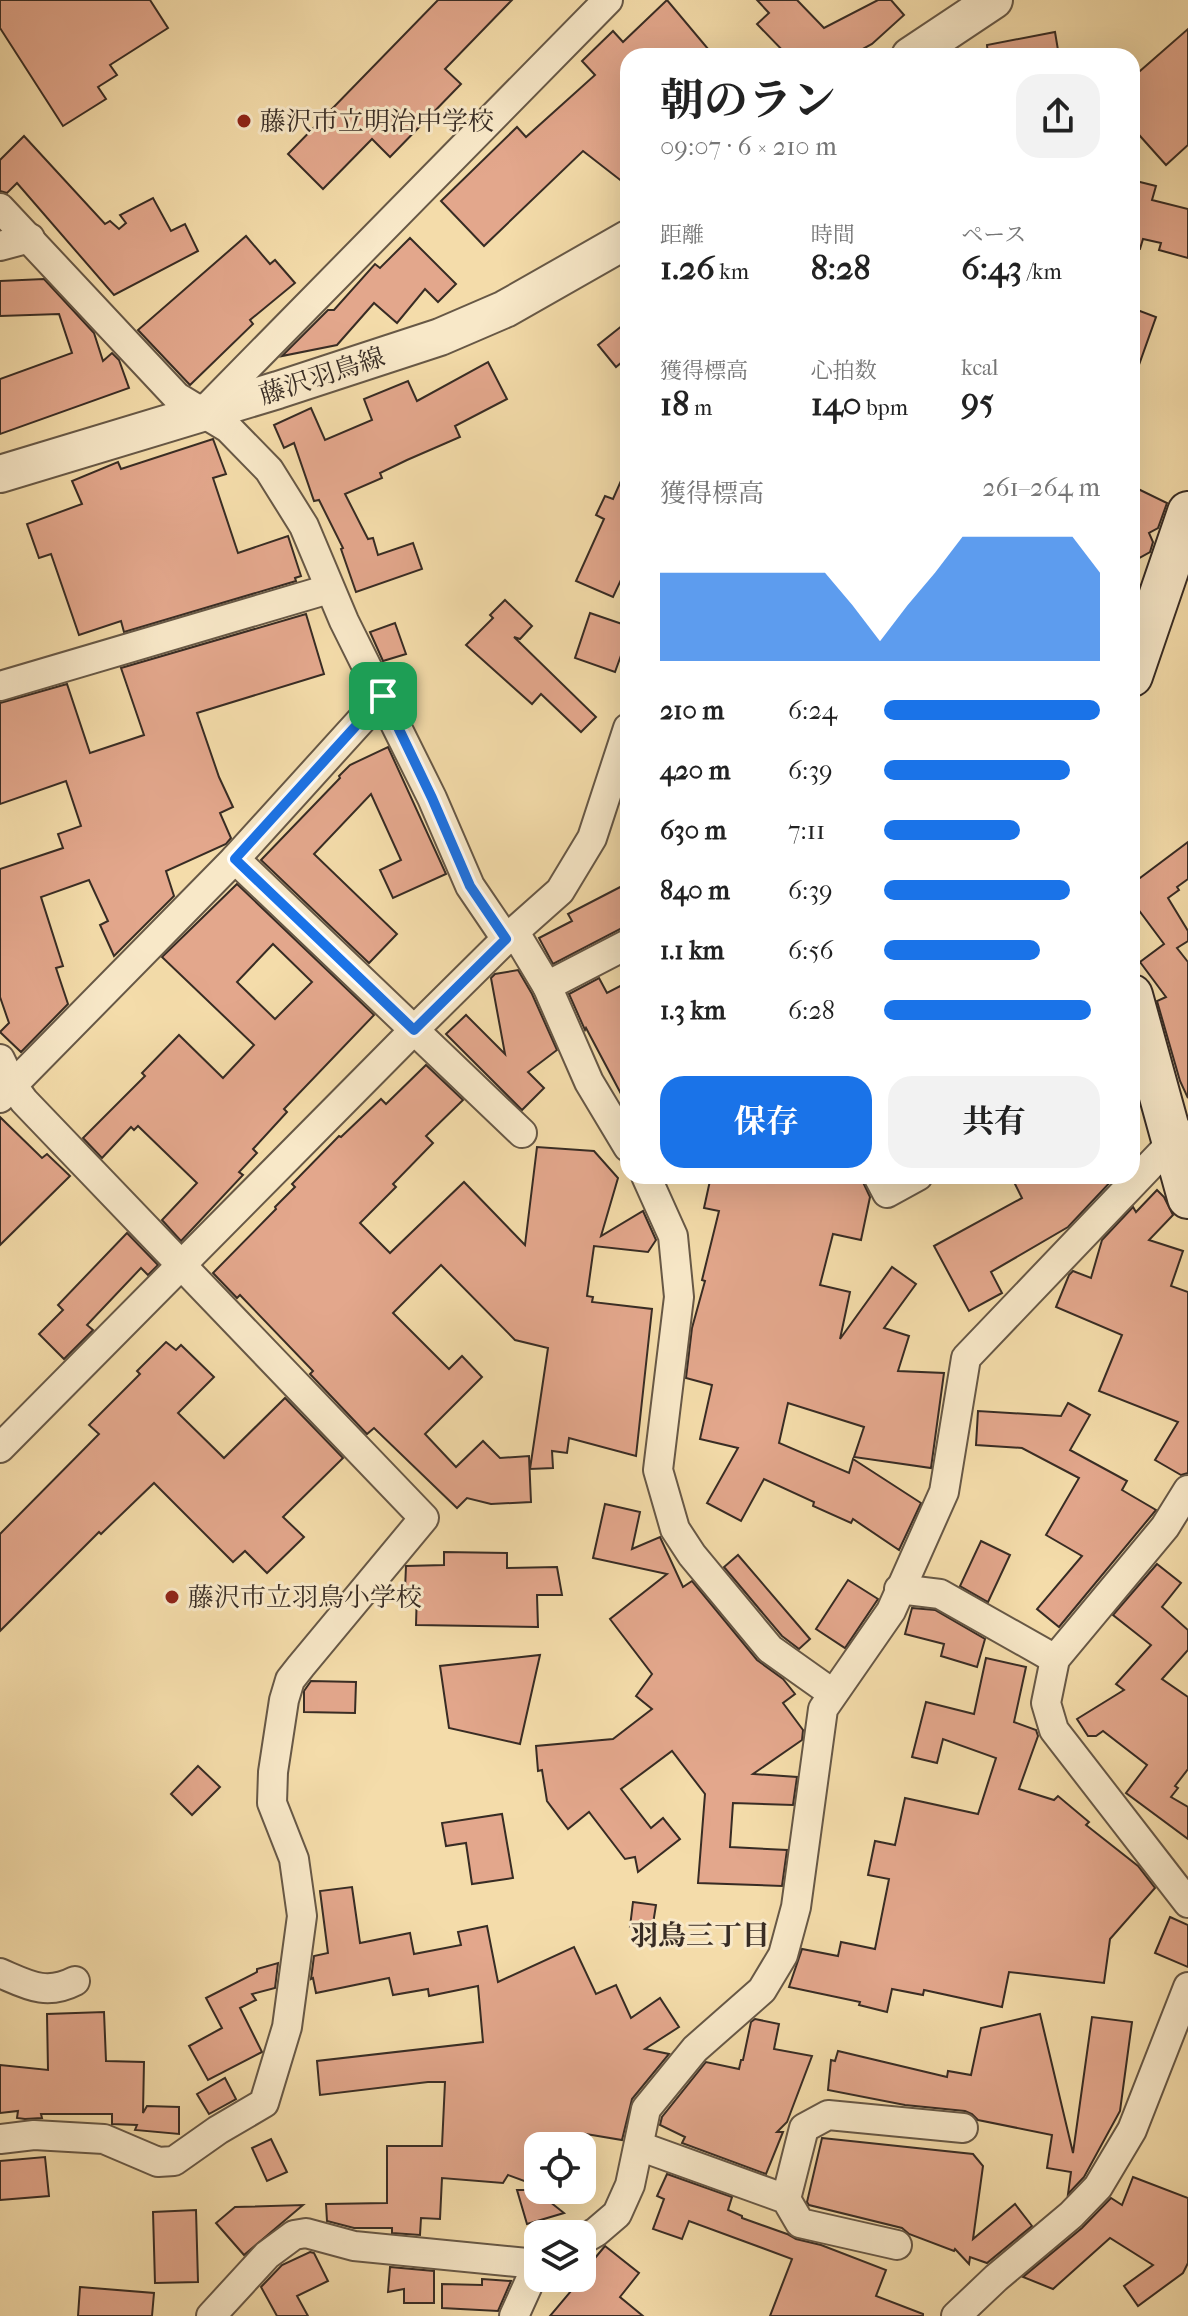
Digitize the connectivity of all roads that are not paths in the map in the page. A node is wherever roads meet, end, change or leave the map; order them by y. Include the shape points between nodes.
1 (608, 0) edge
2 (977, 5) edge
3 (921, 48) edge
4 (0, 208) edge
5 (30, 238) junction
6 (620, 244) edge
7 (0, 246) edge
8 (203, 412) junction
9 (0, 474) edge
10 (1188, 512) edge
11 (329, 589) junction
12 (1140, 653) edge
13 (0, 686) edge
14 (383, 696) junction
15 (620, 752) edge
16 (235, 859) junction
17 (506, 939) junction
18 (620, 948) edge
19 (547, 986) junction
20 (414, 1030) junction
21 (1140, 1057) edge
22 (0, 1059) edge
23 (6, 1092) edge
24 (522, 1133) dead end
25 (620, 1134) edge
26 (1180, 1134) edge
27 (1140, 1176) edge
28 (650, 1184) edge
29 (882, 1184) edge
30 (903, 1184) edge
31 (1132, 1184) edge
32 (1188, 1198) edge
33 (181, 1266) junction
34 (0, 1448) edge
35 (1188, 1490) edge
36 (899, 1589) junction
37 (1055, 1659) junction
38 (832, 1693) junction
39 (1188, 1903) edge
40 (0, 1973) edge
41 (75, 1981) dead end
42 (1188, 1987) edge
43 (963, 2128) dead end
44 (0, 2139) edge
45 (639, 2146) junction
46 (786, 2199) junction
47 (596, 2232) edge
48 (897, 2245) dead end
49 (524, 2262) edge
50 (525, 2292) edge
51 (211, 2316) edge
52 (514, 2316) edge
53 (956, 2316) edge

1 - 8 street
2 - 3 street
4 - 5 street
5 - 7 street
5 - 8 street via 177,397
6 - 8 street, 藤沢羽鳥線 via 505,309 440,337
8 - 9 street, 藤沢羽鳥線
8 - 11 street via 228,428 269,470 304,526
10 - 12 main road
11 - 13 street
11 - 14 street
14 - 16 street
14 - 17 street via 470,886
15 - 17 street via 592,838 560,891
16 - 20 street
16 - 23 street
17 - 19 street via 520,941
17 - 20 street
18 - 19 street
19 - 25 street via 589,1082
20 - 24 street
20 - 33 street
21 - 26 main road
22 - 23 street
23 - 33 street
26 - 27 street
26 - 32 main road
28 - 38 street via 673,1236 679,1297 658,1470 675,1529 770,1649
29 - 30 street via 887,1193
31 - 36 street via 966,1358 944,1492
33 - 34 street
33 - 44 street via 424,1518 290,1680 284,1700 272,1803 294,1859 302,1916 287,2027 264,2103 174,2161 158,2162 104,2139
35 - 37 street via 1165,1527
36 - 37 street via 940,1594
36 - 38 street via 891,1611
37 - 39 street via 1046,1703 1054,1730
38 - 45 street via 823,1709 796,1907 783,1955 762,1990 695,2049 646,2109
40 - 41 street via 48,1990
42 - 53 street via 1132,2130 1098,2187
43 - 46 street via 828,2115 804,2128
45 - 46 street
45 - 47 street via 617,2214
46 - 48 street via 800,2223
49 - 51 street via 354,2246 306,2233 294,2235 267,2255
50 - 52 street

